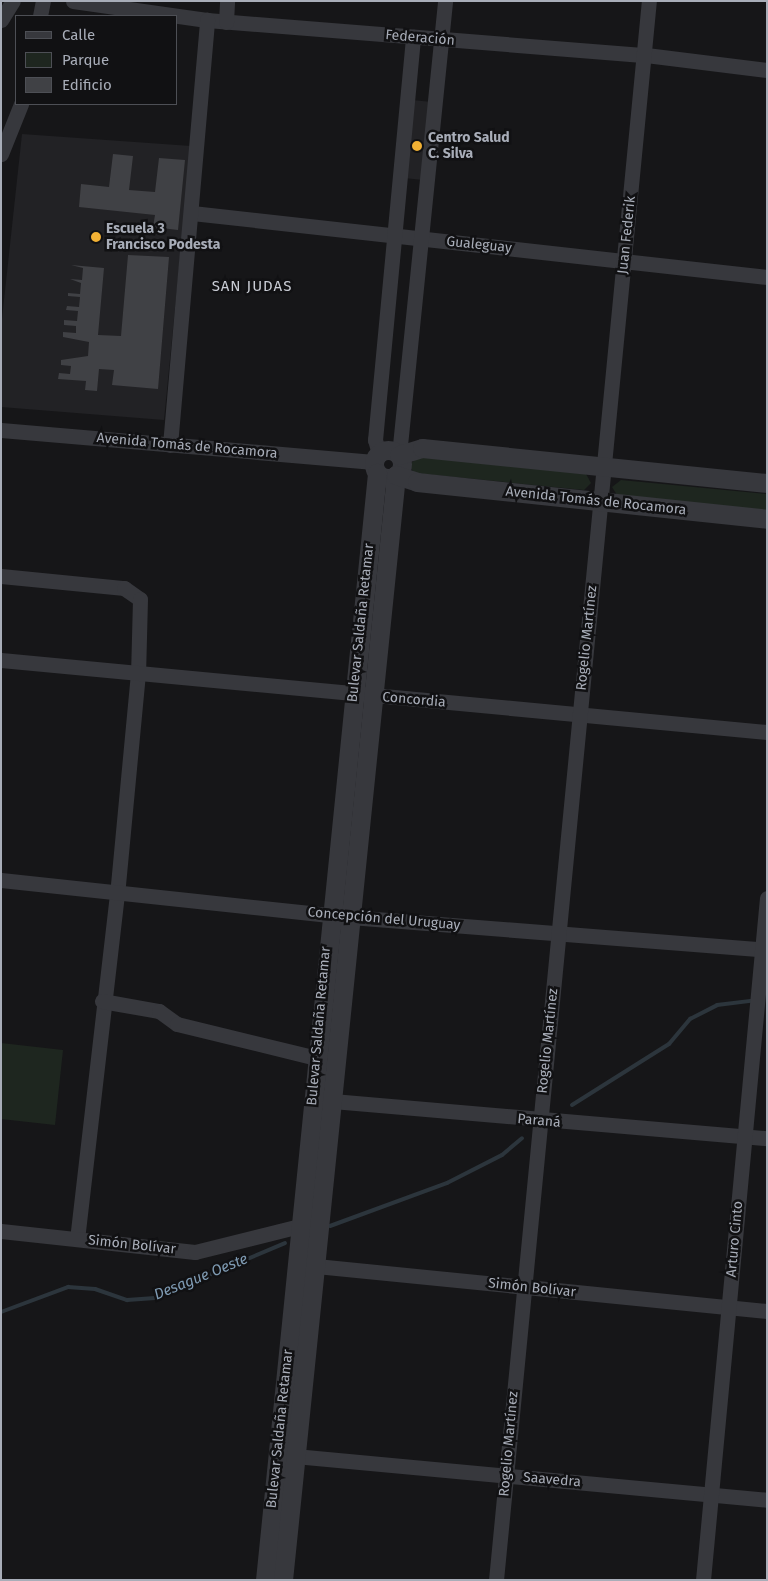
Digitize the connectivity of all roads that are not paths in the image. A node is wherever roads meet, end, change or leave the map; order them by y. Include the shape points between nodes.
1 (13, 1) edge
2 (43, 1) edge
3 (73, 1) edge
4 (227, 1) edge
5 (445, 1) edge
6 (649, 1) edge
7 (40, 15) edge
8 (172, 15) edge
9 (178, 16) edge
10 (1, 20) edge
11 (207, 20) junction
12 (226, 22) junction
13 (413, 37) junction
14 (442, 39) junction
15 (646, 55) junction
16 (767, 70) edge
17 (21, 105) edge
18 (1, 154) edge
19 (192, 214) junction
20 (395, 236) junction
21 (420, 239) junction
22 (625, 261) junction
23 (767, 277) edge
24 (1, 430) edge
25 (170, 445) junction
26 (399, 455) junction
27 (376, 463) junction
28 (602, 468) junction
29 (396, 475) junction
30 (767, 483) edge
31 (600, 503) junction
32 (767, 519) edge
33 (1, 576) edge
34 (1, 660) edge
35 (138, 673) junction
36 (353, 695) junction
37 (374, 696) junction
38 (579, 714) junction
39 (767, 732) edge
40 (1, 880) edge
41 (117, 894) junction
42 (767, 898) edge
43 (330, 914) junction
44 (350, 917) junction
45 (558, 933) junction
46 (764, 949) edge
47 (102, 1001) junction
48 (316, 1058) junction
49 (322, 1100) junction
50 (540, 1121) junction
51 (744, 1136) junction
52 (767, 1138) edge
53 (320, 1222) junction
54 (300, 1224) junction
55 (1, 1231) edge
56 (77, 1239) junction
57 (307, 1265) junction
58 (522, 1287) junction
59 (728, 1307) junction
60 (767, 1312) edge
61 (287, 1455) junction
62 (506, 1475) junction
63 (711, 1494) junction
64 (767, 1500) edge
65 (265, 1580) edge
66 (283, 1580) edge
67 (496, 1580) edge
68 (703, 1580) edge

1 - 10 street
2 - 7 street
3 - 8 street, Federación
4 - 12 street
5 - 14 street, Bulevar Saldaña Retamar
6 - 15 street, Juan Federik
9 - 11 street, Federación
11 - 12 street, Federación
11 - 19 street
12 - 13 street, Federación
13 - 14 street, Federación
13 - 20 street, Bulevar Saldaña Retamar
14 - 15 street, Federación
14 - 21 street, Bulevar Saldaña Retamar
15 - 16 street, Federación
15 - 22 street, Juan Federik
17 - 18 street
19 - 20 street, Gualeguay
19 - 25 street
20 - 21 street, Gualeguay
20 - 27 street, Bulevar Saldaña Retamar
21 - 22 street, Gualeguay
21 - 26 street, Bulevar Saldaña Retamar
22 - 23 street, Gualeguay
22 - 28 street, Juan Federik
24 - 25 street, Avenida Tomás de Rocamora
25 - 27 street, Avenida Tomás de Rocamora
26 - 27 street via 389,450
26 - 28 street via 422,448
26 - 29 street, Bulevar Saldaña Retamar via 402,466
27 - 29 street via 386,478
27 - 36 street, Bulevar Saldaña Retamar
28 - 30 street
28 - 31 street, Juan Federik
29 - 31 street, Avenida Tomás de Rocamora via 417,482
29 - 37 street, Bulevar Saldaña Retamar
31 - 32 street, Avenida Tomás de Rocamora
31 - 38 street, Rogelio Martínez
33 - 35 street via 132,590 140,599
34 - 35 street, Concordia
35 - 36 street, Concordia
35 - 41 street
36 - 37 street, Concordia
36 - 43 street, Bulevar Saldaña Retamar
37 - 38 street, Concordia
37 - 44 street, Bulevar Saldaña Retamar
38 - 39 street, Concordia
38 - 45 street, Rogelio Martínez
40 - 41 street, Concepción del Uruguay
41 - 43 street, Concepción del Uruguay
41 - 47 street
42 - 46 street, Arturo Cinto
43 - 44 street, Concepción del Uruguay
43 - 48 street, Bulevar Saldaña Retamar
44 - 45 street, Concepción del Uruguay
44 - 49 street, Bulevar Saldaña Retamar
45 - 46 street, Concepción del Uruguay
45 - 50 street, Rogelio Martínez
46 - 51 street, Arturo Cinto
47 - 48 street via 159,1011 177,1024
47 - 56 street
48 - 49 street, Bulevar Saldaña Retamar
49 - 50 street, Paraná
49 - 53 street, Bulevar Saldaña Retamar
49 - 54 street, Bulevar Saldaña Retamar
50 - 51 street, Paraná
50 - 58 street, Rogelio Martínez
51 - 52 street, Paraná
51 - 59 street, Arturo Cinto
53 - 54 street, Simón Bolívar
53 - 57 street, Bulevar Saldaña Retamar
54 - 56 street, Simón Bolívar via 204,1252
54 - 57 street, Bulevar Saldaña Retamar
55 - 56 street, Simón Bolívar
57 - 58 street, Simón Bolívar
57 - 61 street, Bulevar Saldaña Retamar
58 - 59 street, Simón Bolívar
58 - 62 street, Rogelio Martínez
59 - 60 street, Simón Bolívar
59 - 63 street, Arturo Cinto
61 - 62 street, Saavedra
61 - 65 street, Bulevar Saldaña Retamar
61 - 66 street, Bulevar Saldaña Retamar
62 - 63 street, Saavedra
62 - 67 street, Rogelio Martínez
63 - 64 street, Saavedra
63 - 68 street, Arturo Cinto

